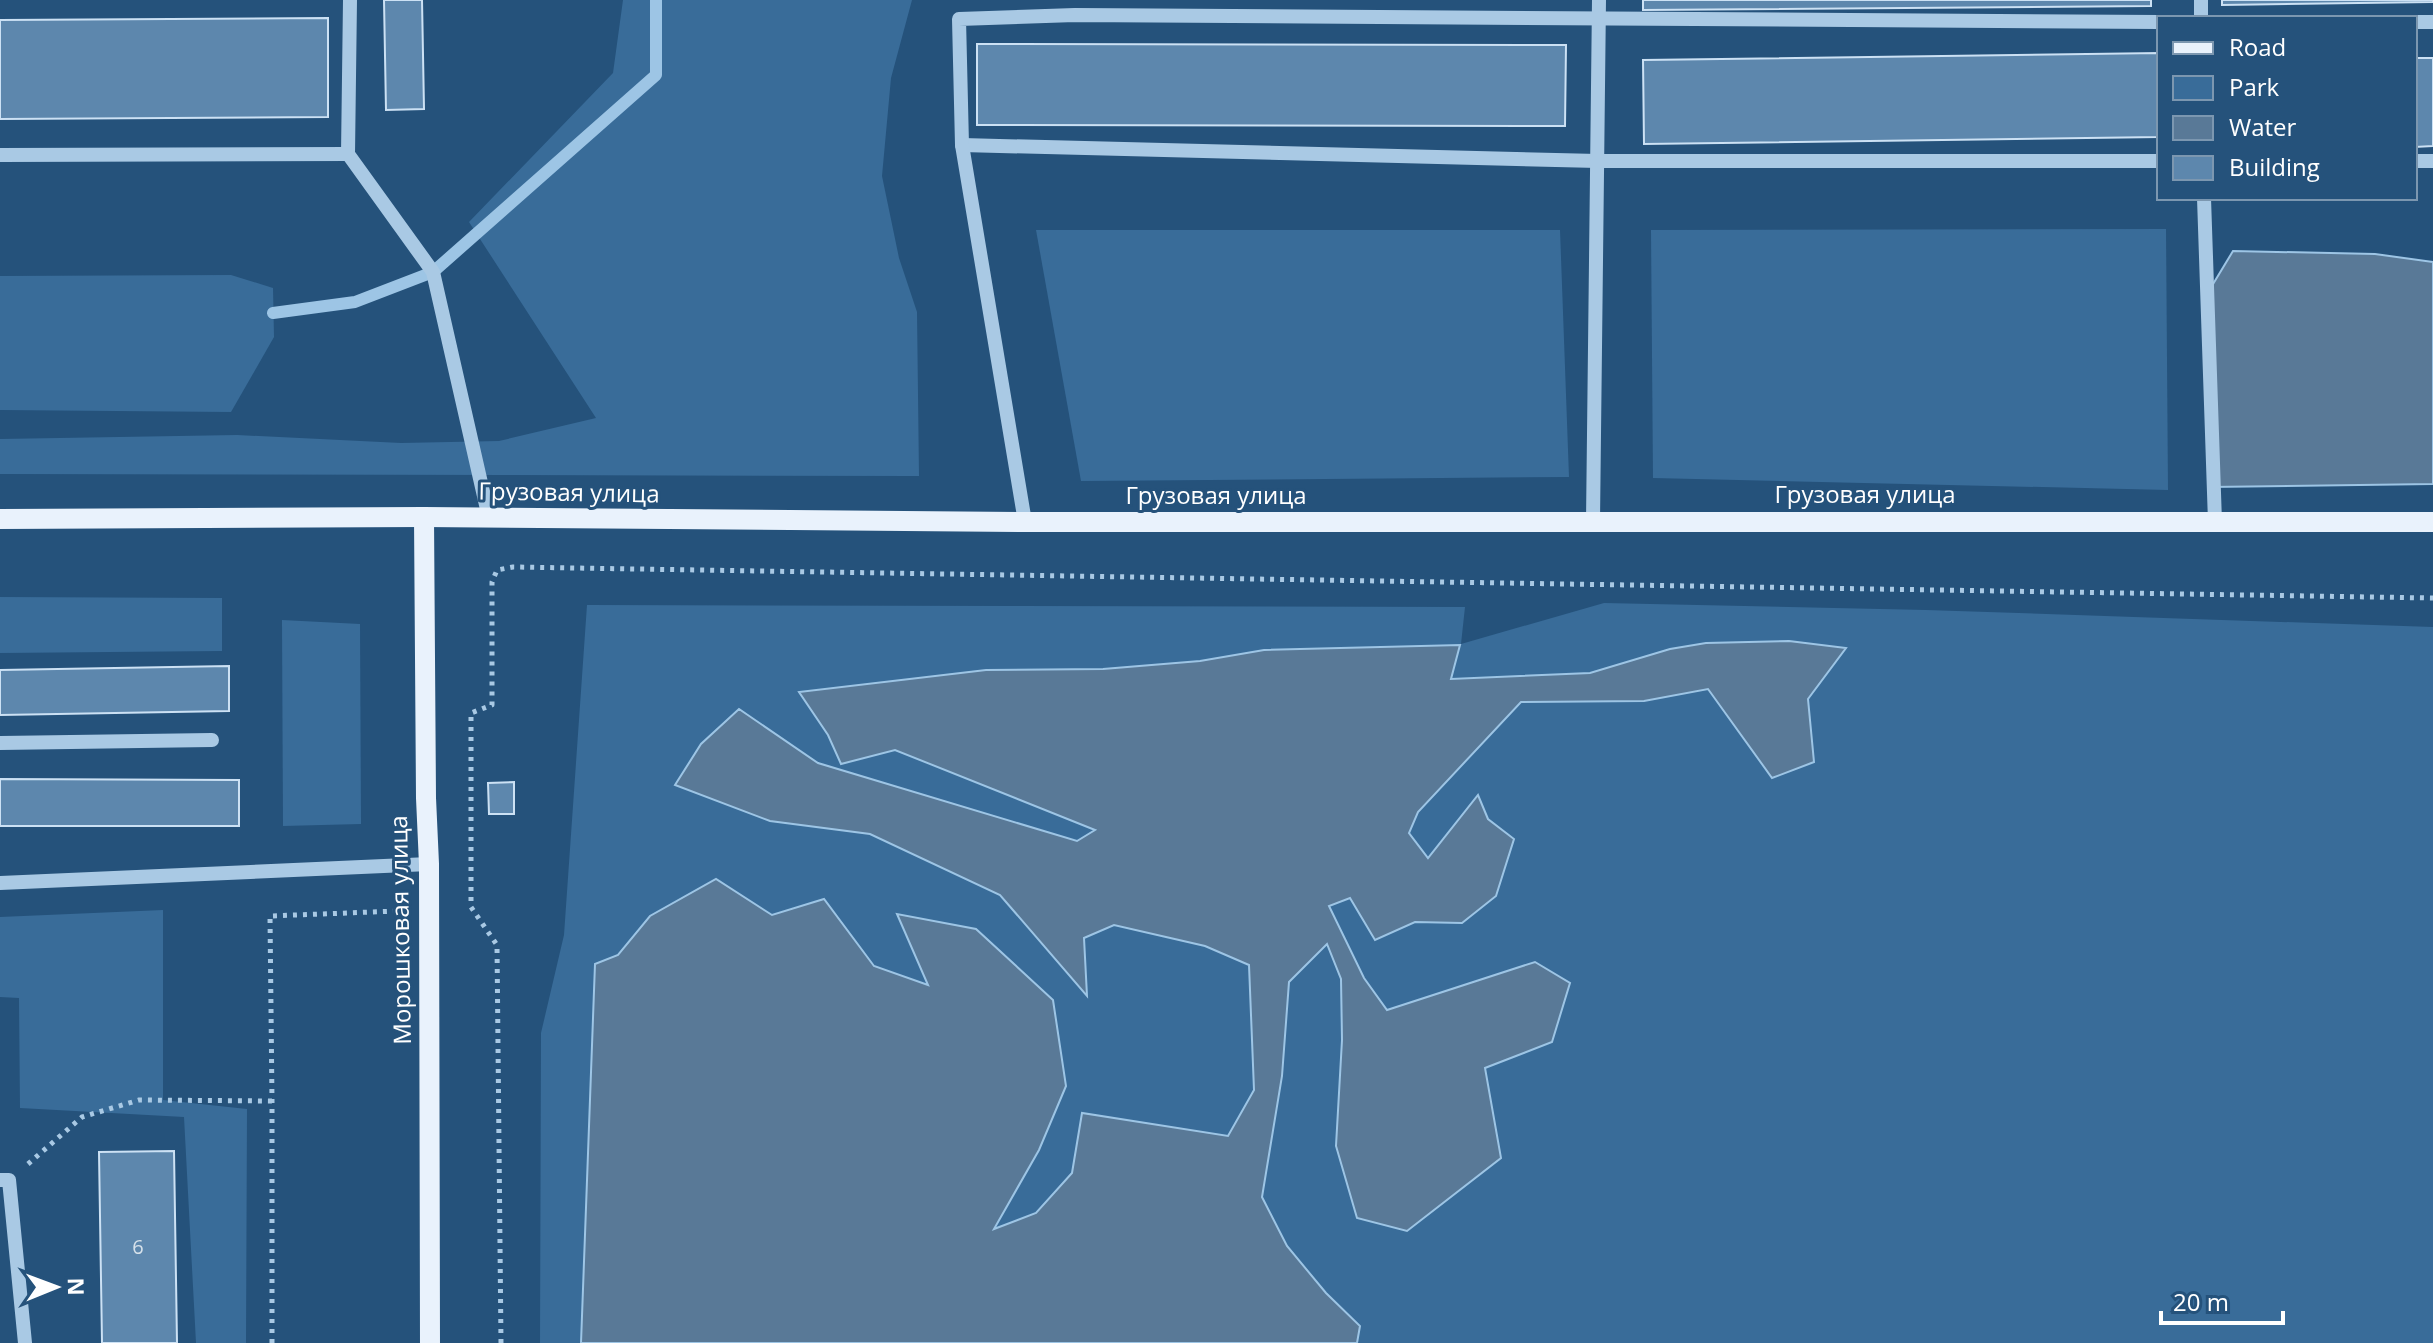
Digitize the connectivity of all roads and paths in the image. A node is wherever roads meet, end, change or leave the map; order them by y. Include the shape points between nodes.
1 (350, 0) edge
2 (1599, 0) edge
3 (1075, 8) edge
4 (1599, 20) junction
5 (2157, 22) edge
6 (962, 145) junction
7 (348, 154) junction
8 (0, 155) edge
9 (1598, 161) junction
10 (2157, 161) edge
11 (2204, 200) edge
12 (424, 517) junction
13 (489, 518) junction
14 (0, 519) edge
15 (1593, 521) junction
16 (1025, 522) junction
17 (2215, 522) junction
18 (2433, 522) edge
19 (2433, 598) edge
20 (212, 740) dead end
21 (0, 743) edge
22 (429, 864) junction
23 (0, 883) edge
24 (471, 907) junction
25 (428, 910) junction
26 (272, 1101) junction
27 (5, 1180) edge
28 (25, 1343) edge
29 (272, 1343) edge
30 (430, 1343) edge
31 (501, 1343) edge

1 - 7 lane
2 - 4 lane
3 - 4 lane
3 - 6 lane via 959,19
4 - 5 lane
4 - 9 lane
6 - 9 lane
6 - 16 lane
7 - 8 lane
7 - 13 lane via 433,272
9 - 10 lane
9 - 15 lane
11 - 17 lane
12 - 13 main road, Грузовая улица
12 - 14 main road, Грузовая улица
12 - 22 main road, Морошковая улица
13 - 16 main road, Грузовая улица
15 - 16 main road, Грузовая улица
15 - 17 main road, Грузовая улица
17 - 18 main road, Грузовая улица
19 - 24 path via 513,567 497,570 492,582 492,705 471,713
20 - 21 lane
22 - 23 lane
22 - 25 main road, Морошковая улица
24 - 25 path
24 - 31 path via 497,945
25 - 26 path via 270,916
25 - 30 main road, Морошковая улица
26 - 27 path via 139,1100 82,1117
26 - 29 path
27 - 28 lane

